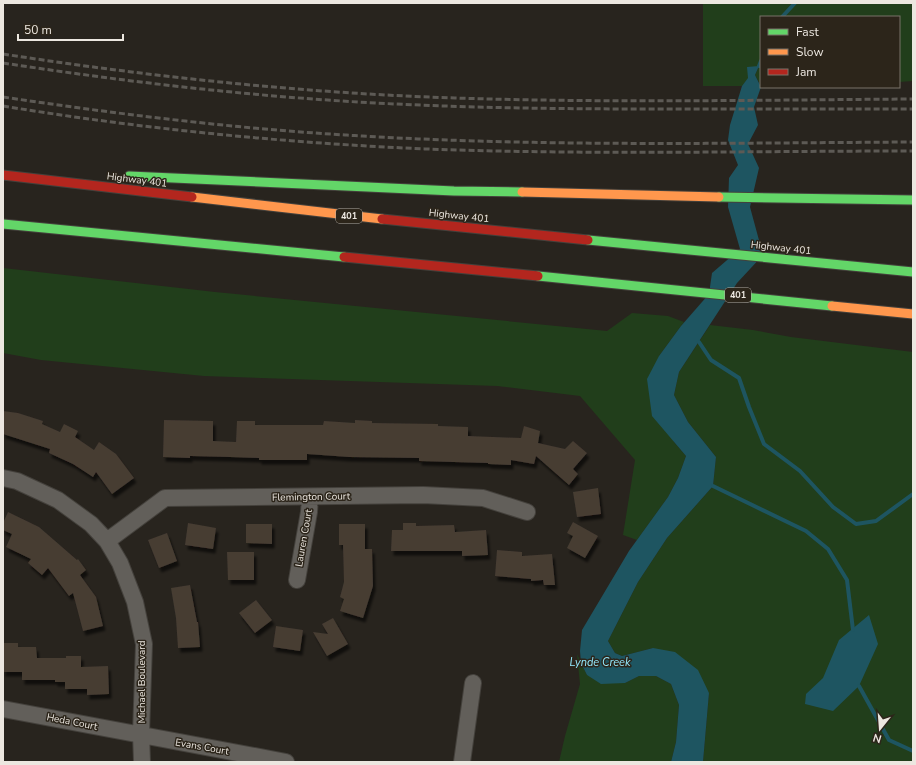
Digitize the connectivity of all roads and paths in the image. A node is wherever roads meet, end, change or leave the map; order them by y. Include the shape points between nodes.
1 (6, 175) edge
2 (92, 176) dead end
3 (122, 176) dead end
4 (913, 200) edge
5 (3, 224) edge
6 (913, 272) edge
7 (913, 314) edge
8 (3, 478) edge
9 (310, 497) junction
10 (527, 512) dead end
11 (107, 541) junction
12 (297, 580) dead end
13 (472, 682) dead end
14 (3, 709) edge
15 (141, 734) junction
16 (142, 762) edge
17 (286, 762) edge
18 (462, 762) edge

1 - 2 highway
1 - 6 highway, Highway 401 / 401 via 351,216
3 - 4 highway via 454,191
5 - 7 highway, 401
8 - 11 street, Michael Boulevard via 17,481 58,500 91,524
9 - 10 street, Flemington Court via 483,498
9 - 11 street, Flemington Court via 165,498
9 - 12 street, Lauren Court
11 - 15 street, Michael Boulevard via 120,563 135,602 144,644
13 - 18 street
14 - 15 street, Heda Court
15 - 16 street, Michael Boulevard
15 - 17 street, Evans Court

